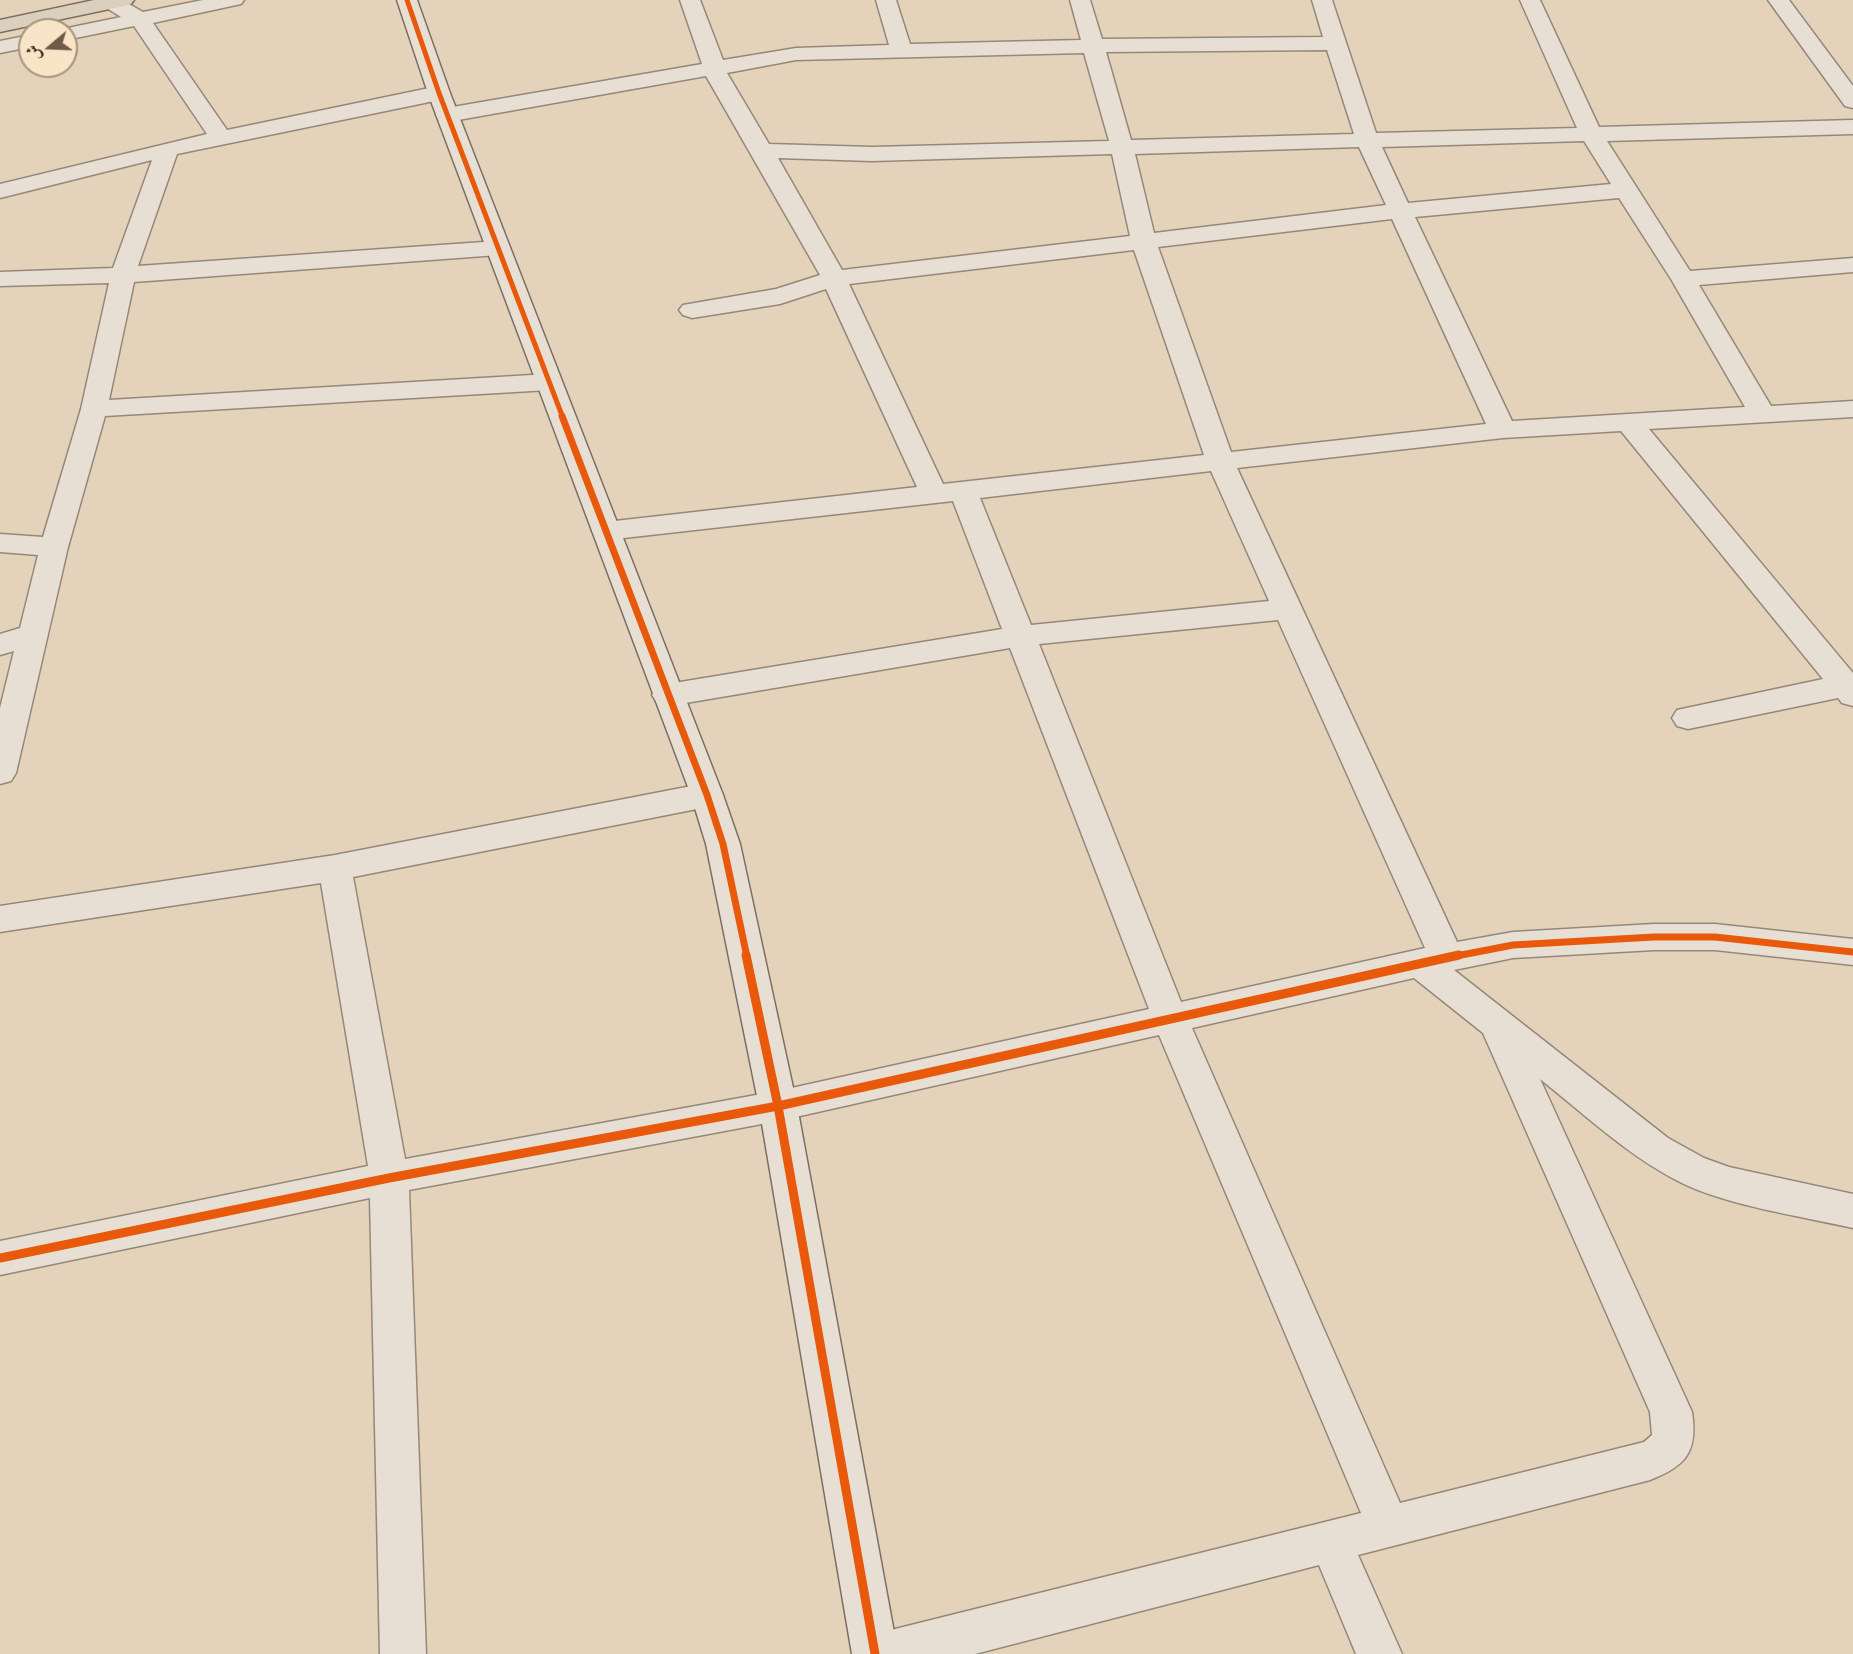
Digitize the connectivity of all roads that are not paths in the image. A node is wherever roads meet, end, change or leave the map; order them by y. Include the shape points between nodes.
1 (234, 0) edge
2 (406, 0) edge
3 (690, 0) edge
4 (886, 0) edge
5 (1080, 0) edge
6 (1322, 0) edge
7 (1530, 0) edge
8 (1778, 0) edge
9 (118, 1) edge
10 (140, 19) junction
11 (0, 26) edge
12 (78, 32) edge
13 (18, 43) edge
14 (1336, 43) junction
15 (1093, 46) junction
16 (0, 47) edge
17 (901, 50) junction
18 (714, 69) junction
19 (1853, 101) edge
20 (443, 104) junction
21 (1853, 126) edge
22 (1591, 134) junction
23 (221, 138) junction
24 (1367, 140) junction
25 (1122, 147) junction
26 (167, 149) junction
27 (762, 152) junction
28 (1625, 190) junction
29 (0, 191) edge
30 (1399, 212) junction
31 (1143, 240) junction
32 (498, 248) junction
33 (1853, 265) edge
34 (123, 275) junction
35 (834, 278) junction
36 (0, 279) edge
37 (1683, 279) junction
38 (692, 310) dead end
39 (549, 382) junction
40 (94, 409) junction
41 (1853, 409) edge
42 (1763, 415) junction
43 (1629, 423) junction
44 (1503, 430) junction
45 (1220, 461) junction
46 (948, 492) junction
47 (606, 531) junction
48 (0, 543) edge
49 (54, 547) junction
50 (1288, 609) junction
51 (33, 634) junction
52 (1020, 636) junction
53 (0, 645) edge
54 (1850, 688) edge
55 (668, 695) junction
56 (1688, 718) dead end
57 (0, 773) edge
58 (707, 795) junction
59 (335, 868) junction
60 (0, 919) edge
61 (1853, 952) edge
62 (1434, 960) junction
63 (1170, 1018) junction
64 (1497, 1024) junction
65 (778, 1106) junction
66 (389, 1178) junction
67 (1853, 1211) edge
68 (0, 1258) edge
69 (1388, 1526) junction
70 (1330, 1540) junction
71 (404, 1654) edge
72 (875, 1654) edge
73 (887, 1654) edge
74 (1379, 1654) edge

1 - 10 street
2 - 20 street
3 - 18 street
4 - 17 street
5 - 15 street
6 - 14 street
7 - 22 street
8 - 19 street
9 - 10 street
9 - 11 highway
10 - 12 street
10 - 23 street
13 - 16 street
14 - 15 street
14 - 24 street
15 - 17 street
15 - 25 street
17 - 18 street via 796,54
18 - 20 street
18 - 27 street
20 - 23 street
20 - 32 street
21 - 22 street
22 - 24 street
22 - 28 street
23 - 26 street
24 - 25 street
24 - 30 street
25 - 27 street via 872,154
25 - 31 street
26 - 29 street
26 - 34 street
27 - 35 street
28 - 30 street
28 - 37 street
30 - 31 street
30 - 44 street
31 - 35 street
31 - 45 street
32 - 34 street
32 - 39 street
33 - 37 street
34 - 36 street
34 - 40 street
35 - 38 street via 780,296
35 - 46 street
37 - 42 street
39 - 40 street
39 - 47 street
40 - 49 street
41 - 42 street
42 - 43 street
43 - 44 street
43 - 54 street
44 - 45 street
45 - 46 street
45 - 50 street
46 - 47 street
46 - 52 street
47 - 55 street
48 - 49 street
49 - 51 street
50 - 52 street
50 - 62 street
51 - 53 street
51 - 57 street
52 - 55 street
52 - 63 street
54 - 56 street
55 - 58 street
58 - 59 street
58 - 65 street via 723,844
59 - 60 street
59 - 66 street
61 - 62 street via 1715,937 1653,937 1513,945
62 - 63 street
62 - 64 street
63 - 65 street
63 - 69 street
64 - 67 street via 1654,1149 1691,1170 1729,1183
64 - 69 street via 1671,1412 1675,1436 1666,1452 1650,1460
65 - 66 street
65 - 72 street
66 - 68 street
66 - 71 street
69 - 70 street
70 - 73 street
70 - 74 street

